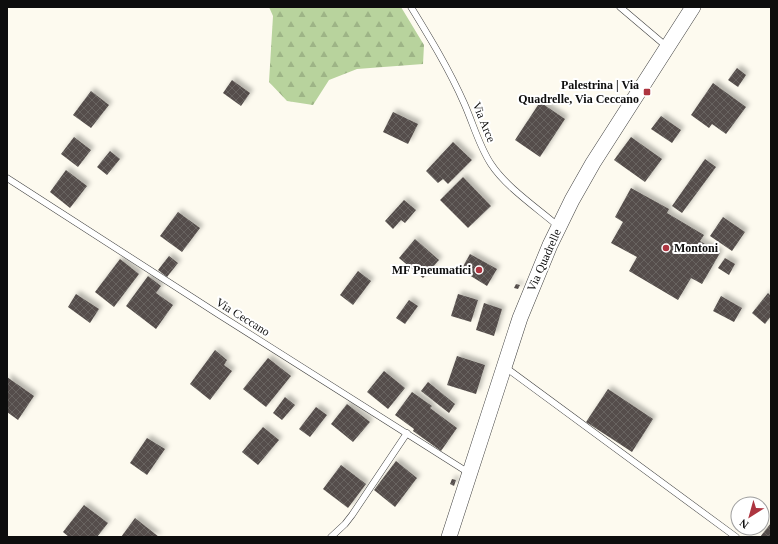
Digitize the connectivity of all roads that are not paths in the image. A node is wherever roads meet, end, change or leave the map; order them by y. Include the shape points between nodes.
1 (411, 7) edge
2 (620, 7) edge
3 (693, 7) edge
4 (666, 46) junction
5 (7, 178) edge
6 (559, 226) junction
7 (503, 366) junction
8 (407, 433) junction
9 (469, 473) junction
10 (332, 537) edge
11 (449, 537) edge
12 (736, 537) edge

1 - 6 lane, Via Arce via 457,87 491,164 509,185
2 - 4 lane
3 - 4 street, Via Quadrelle
4 - 6 street, Via Quadrelle via 593,163
5 - 8 lane, Via Ceccano
6 - 7 street, Via Quadrelle via 530,291
7 - 9 street, Via Quadrelle
7 - 12 lane
8 - 9 lane, Via Ceccano
8 - 10 lane via 349,519
9 - 11 street, Via Quadrelle

